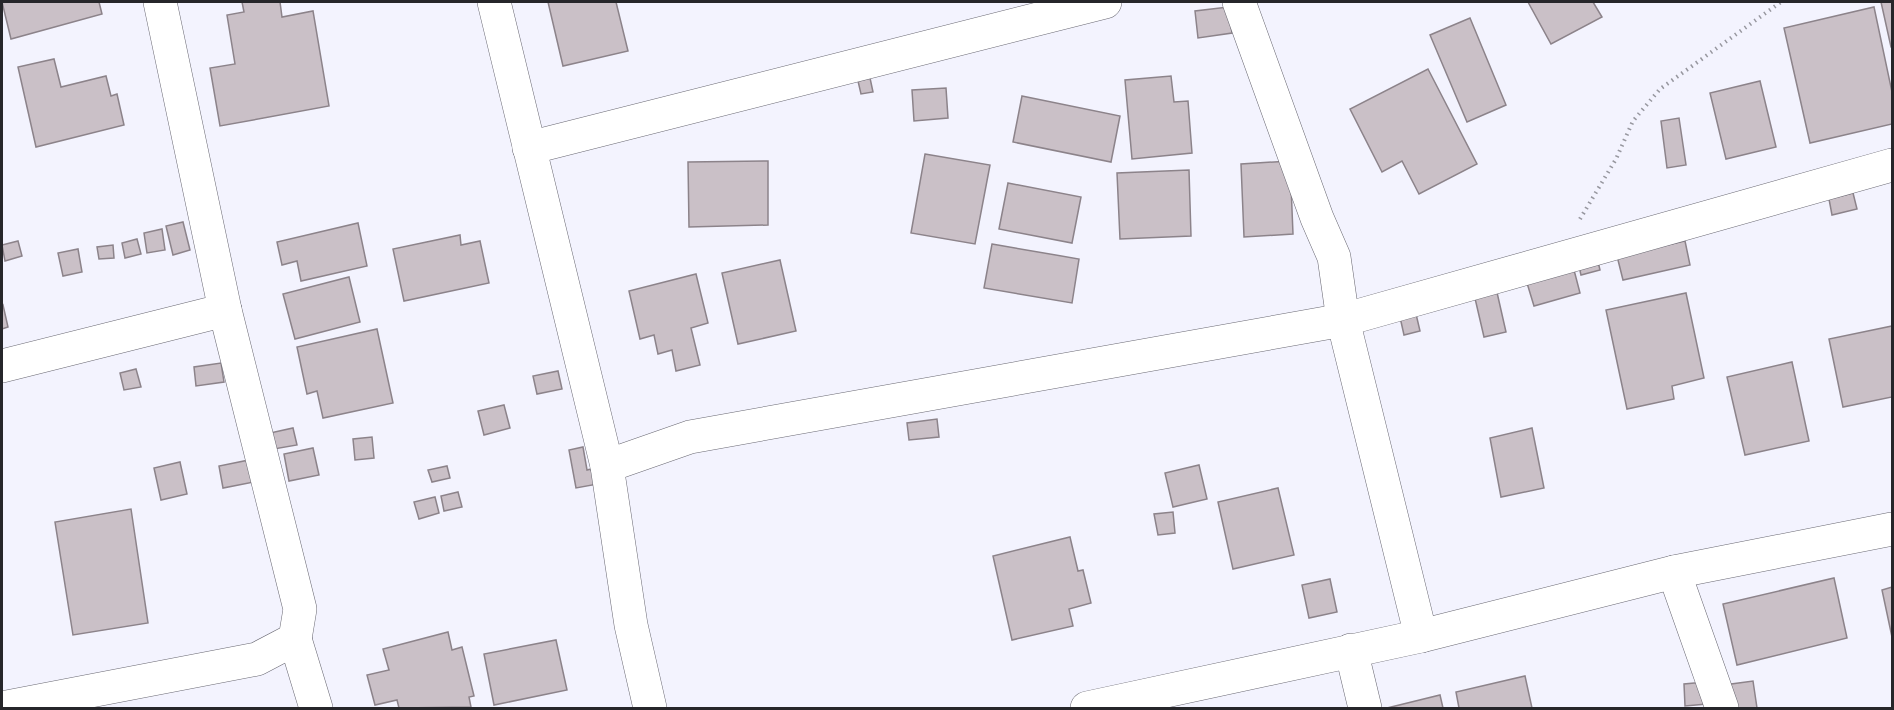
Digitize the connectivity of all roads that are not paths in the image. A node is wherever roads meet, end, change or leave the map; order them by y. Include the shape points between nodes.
1 (160, 2) edge
2 (494, 2) edge
3 (1105, 2) edge
4 (1239, 2) edge
5 (529, 148) junction
6 (1893, 165) edge
7 (225, 310) junction
8 (1343, 320) junction
9 (2, 366) edge
10 (607, 466) junction
11 (1893, 529) edge
12 (1674, 572) junction
13 (1421, 636) junction
14 (295, 639) junction
15 (1351, 650) junction
16 (2, 708) edge
17 (316, 708) edge
18 (650, 708) edge
19 (1087, 708) edge
20 (1365, 708) edge
21 (1722, 708) edge

1 - 7 street
2 - 5 street
3 - 5 street
4 - 8 street via 1334,256
5 - 10 street
6 - 8 street
7 - 9 street
7 - 14 street via 300,609
8 - 10 street via 690,437
8 - 13 street
10 - 18 street via 631,625
11 - 12 street
12 - 13 street
12 - 21 street
13 - 15 street
14 - 16 street via 257,659
14 - 17 street
15 - 19 street
15 - 20 street

